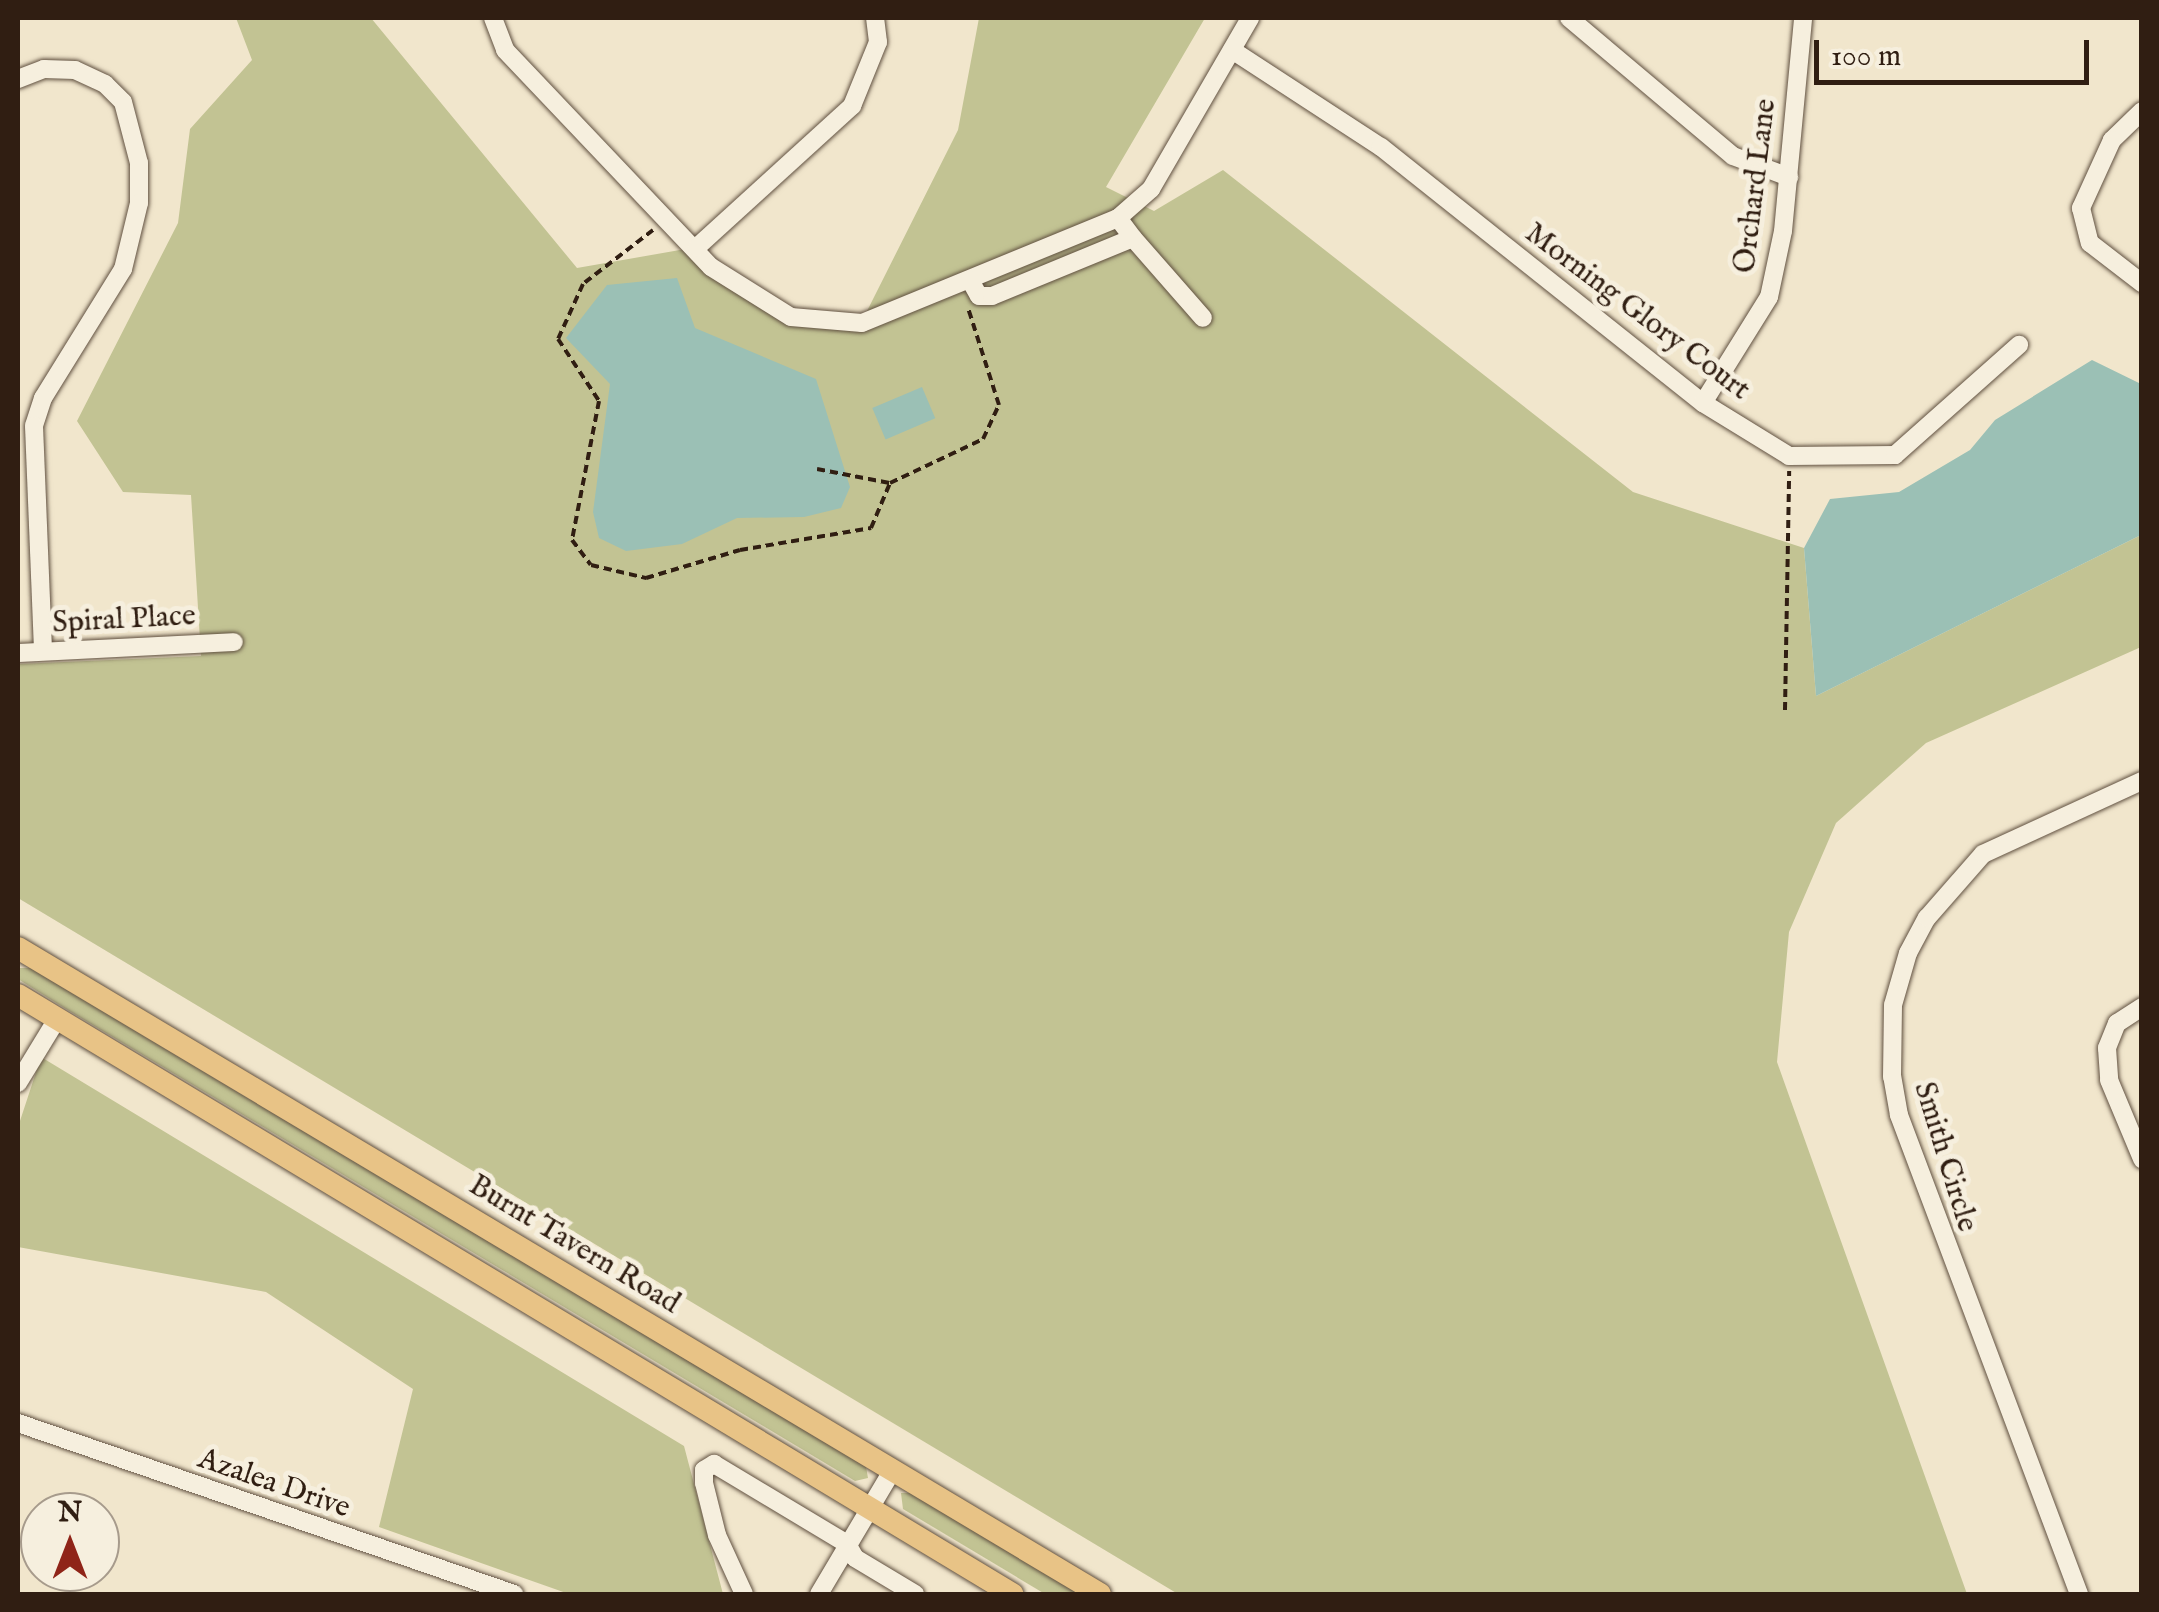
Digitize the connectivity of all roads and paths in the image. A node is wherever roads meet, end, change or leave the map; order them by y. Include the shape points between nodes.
1 (493, 18) edge
2 (875, 18) edge
3 (1250, 18) edge
4 (1569, 18) edge
5 (1803, 18) edge
6 (1232, 50) junction
7 (18, 79) edge
8 (2142, 111) edge
9 (1790, 176) junction
10 (668, 218) junction
11 (1118, 218) junction
12 (1133, 238) junction
13 (696, 247) junction
14 (965, 282) junction
15 (2142, 283) edge
16 (1203, 318) dead end
17 (2019, 345) dead end
18 (1703, 403) junction
19 (1790, 456) junction
20 (817, 469) dead end
21 (890, 483) junction
22 (234, 642) dead end
23 (43, 651) junction
24 (18, 652) edge
25 (1784, 710) dead end
26 (2142, 781) edge
27 (18, 948) edge
28 (18, 995) edge
29 (2142, 1007) edge
30 (57, 1019) junction
31 (18, 1083) edge
32 (2142, 1159) edge
33 (18, 1423) edge
34 (892, 1471) junction
35 (866, 1511) junction
36 (847, 1544) junction
37 (514, 1594) edge
38 (744, 1594) edge
39 (820, 1594) edge
40 (915, 1594) edge
41 (1010, 1594) edge
42 (1100, 1594) edge
43 (2079, 1594) edge

1 - 10 street via 506,50
2 - 13 street via 878,42 852,106
3 - 6 street
4 - 9 street via 1733,156
5 - 9 street, Orchard Lane
6 - 11 street via 1150,190
6 - 18 street, Morning Glory Court via 1381,147
7 - 23 street via 44,69 75,70 105,84 123,102 139,163 139,204 123,269 43,398 34,426
8 - 15 street via 2112,140 2087,188 2082,229
9 - 18 street, Orchard Lane via 1769,297
10 - 13 street
10 - 21 path via 582,284 558,339 598,401 572,540 591,565 646,578 740,550 871,528
11 - 12 street
11 - 14 street
12 - 14 street via 992,296 979,296
12 - 16 street
13 - 14 street via 711,267 791,317 862,323
14 - 21 path via 999,405 983,439
17 - 19 street via 1895,455
18 - 19 street, Morning Glory Court
19 - 25 path
20 - 21 path
22 - 23 street, Spiral Place
23 - 24 street, Spiral Place
26 - 43 street, Smith Circle via 1983,854 1927,918 1908,953 1893,1006 1899,1115
27 - 34 main road, Burnt Tavern Road
28 - 30 main road
29 - 32 street via 2117,1023 2108,1048 2109,1080
30 - 31 street
30 - 35 main road
33 - 37 street, Azalea Drive
34 - 35 street
34 - 42 main road, Burnt Tavern Road
35 - 36 street
35 - 41 main road
36 - 38 street via 714,1464 704,1470 704,1483 717,1536
36 - 39 street
36 - 40 street via 855,1558

